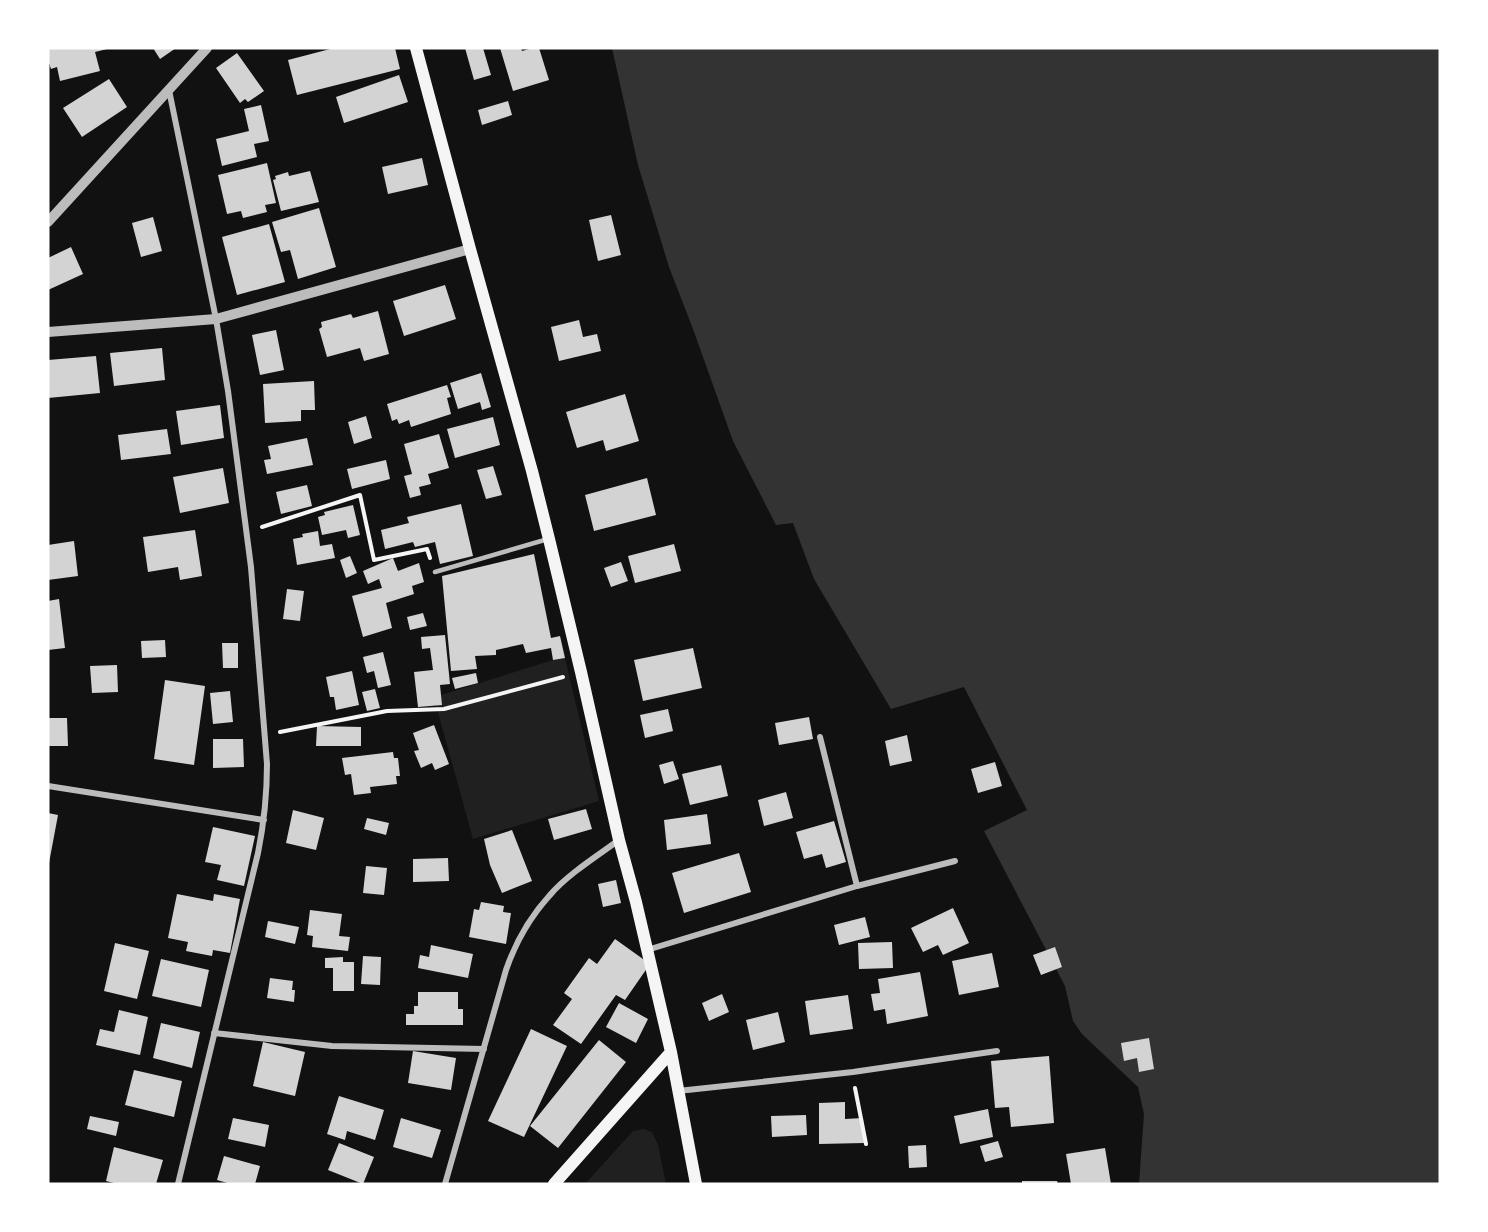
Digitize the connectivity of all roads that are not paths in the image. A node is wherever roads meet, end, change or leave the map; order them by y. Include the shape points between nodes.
1 (207, 48) edge
2 (416, 48) edge
3 (169, 90) junction
4 (48, 222) edge
5 (470, 249) junction
6 (216, 319) junction
7 (48, 332) edge
8 (549, 539) junction
9 (435, 572) road end
10 (820, 737) dead end
11 (48, 786) edge
12 (264, 820) junction
13 (619, 840) junction
14 (955, 861) dead end
15 (857, 886) junction
16 (647, 950) junction
17 (214, 1033) junction
18 (484, 1049) junction
19 (997, 1051) dead end
20 (671, 1052) junction
21 (678, 1091) junction
22 (178, 1184) edge
23 (445, 1184) edge
24 (554, 1184) edge
25 (696, 1184) edge

1 - 3 street
2 - 5 main road
3 - 4 street
3 - 6 street
5 - 6 street
5 - 8 main road
6 - 7 street
6 - 12 street via 251,567 267,792
8 - 9 lane
8 - 13 main road
10 - 15 street
11 - 12 street
12 - 17 street
13 - 16 main road
13 - 18 street via 551,893 530,920 506,970
14 - 15 street
15 - 16 street
16 - 20 main road
17 - 18 street via 332,1046
17 - 22 street
18 - 23 street
19 - 21 street
20 - 21 main road
20 - 24 main road
21 - 25 main road

